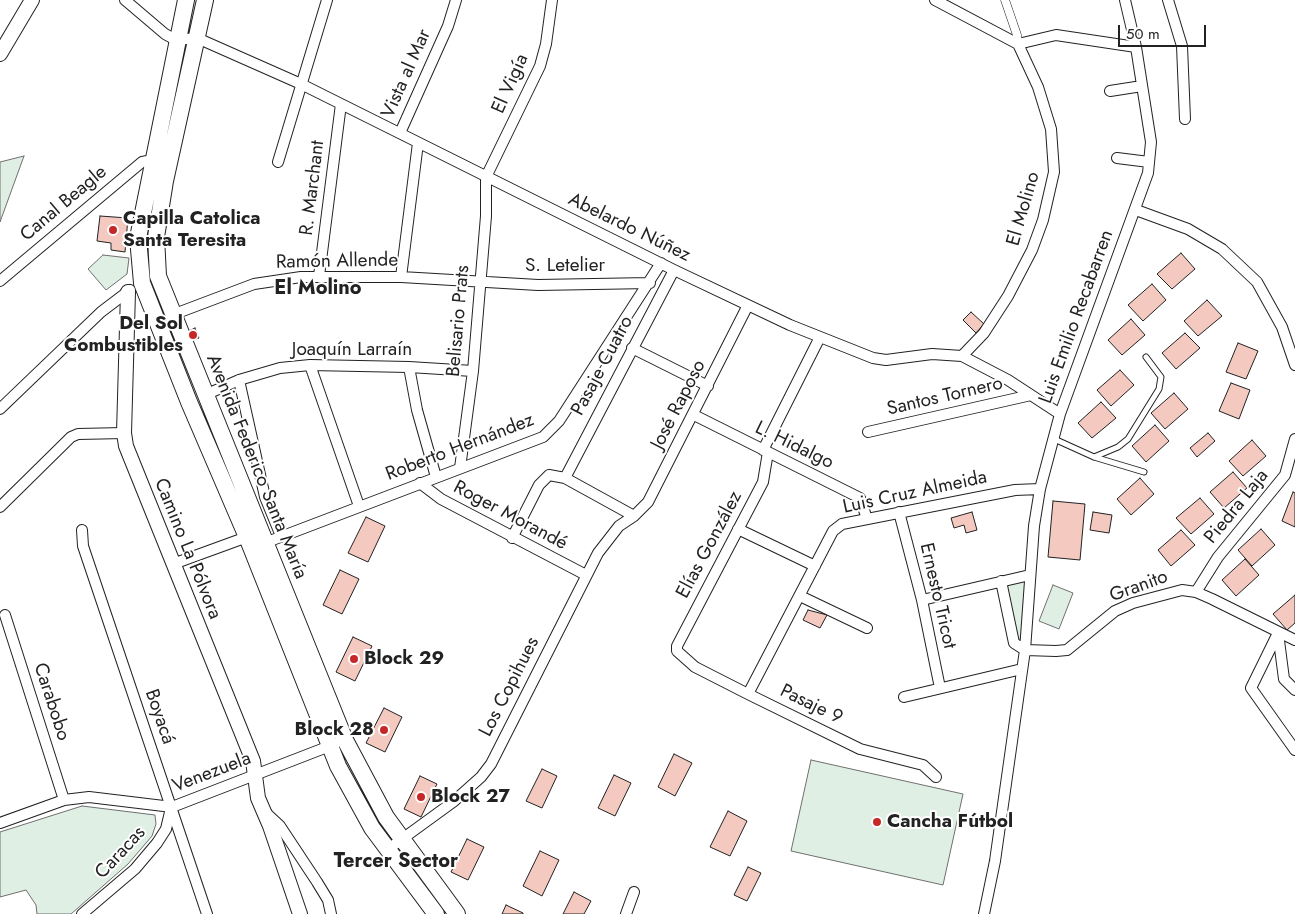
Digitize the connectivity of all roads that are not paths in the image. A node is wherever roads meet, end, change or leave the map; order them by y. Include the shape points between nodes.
1 (32, 0) edge
2 (126, 0) edge
3 (186, 0) edge
4 (205, 0) edge
5 (327, 0) edge
6 (456, 0) edge
7 (552, 0) edge
8 (935, 0) edge
9 (1005, 0) edge
10 (1125, 0) edge
11 (1168, 0) edge
12 (187, 39) junction
13 (1018, 44) junction
14 (1136, 47) junction
15 (0, 54) edge
16 (301, 84) junction
17 (1142, 86) junction
18 (1110, 91) dead end
19 (342, 104) junction
20 (1185, 119) dead end
21 (400, 133) junction
22 (418, 143) junction
23 (1117, 158) dead end
24 (153, 160) junction
25 (278, 162) dead end
26 (1149, 162) junction
27 (486, 176) junction
28 (1136, 210) junction
29 (661, 263) junction
30 (674, 270) junction
31 (158, 276) junction
32 (320, 276) junction
33 (401, 277) junction
34 (0, 281) edge
35 (480, 282) junction
36 (650, 282) junction
37 (142, 283) junction
38 (128, 292) junction
39 (748, 305) junction
40 (172, 315) junction
41 (820, 337) junction
42 (632, 348) junction
43 (962, 356) junction
44 (1146, 357) dead end
45 (310, 365) junction
46 (1295, 365) edge
47 (410, 367) junction
48 (473, 372) junction
49 (239, 380) junction
50 (708, 386) junction
51 (205, 395) junction
52 (1031, 395) junction
53 (0, 409) edge
54 (1060, 414) junction
55 (694, 415) junction
56 (868, 432) dead end
57 (124, 433) junction
58 (1052, 438) junction
59 (1295, 439) edge
60 (765, 451) junction
61 (1094, 457) junction
62 (460, 468) junction
63 (1144, 472) dead end
64 (560, 476) junction
65 (436, 478) junction
66 (420, 483) junction
67 (1040, 489) junction
68 (359, 506) junction
69 (0, 507) edge
70 (900, 512) junction
71 (634, 516) junction
72 (867, 519) junction
73 (738, 529) junction
74 (82, 530) dead end
75 (281, 536) junction
76 (512, 538) junction
77 (255, 543) junction
78 (173, 564) junction
79 (815, 566) junction
80 (1030, 575) junction
81 (586, 576) junction
82 (1001, 582) junction
83 (1196, 592) junction
84 (800, 596) junction
85 (922, 600) junction
86 (5, 615) dead end
87 (867, 628) dead end
88 (1278, 633) junction
89 (1295, 640) edge
90 (1025, 650) junction
91 (677, 651) joint
92 (1022, 669) junction
93 (940, 688) junction
94 (1295, 690) edge
95 (748, 694) junction
96 (904, 697) dead end
97 (345, 740) junction
98 (330, 746) junction
99 (1295, 750) edge
100 (256, 775) junction
101 (936, 777) dead end
102 (64, 800) junction
103 (172, 808) junction
104 (264, 812) junction
105 (0, 823) edge
106 (401, 838) junction
107 (387, 850) junction
108 (634, 892) dead end
109 (82, 914) edge
110 (207, 914) edge
111 (300, 914) edge
112 (332, 914) edge
113 (436, 914) edge
114 (457, 914) edge
115 (626, 914) edge
116 (984, 914) edge

1 - 15 street
2 - 12 street, Abelardo Núñez via 165,34
3 - 12 main road, Avenida Federico Santa María
4 - 12 main road, Avenida Federico Santa María
5 - 16 street
6 - 21 street, Vista al Mar via 448,26
7 - 27 street, El Vigía via 540,66
8 - 13 street
9 - 13 street, El Molino
10 - 14 street, Luis Emilio Recabarren
11 - 20 street via 1182,46
12 - 16 street, Abelardo Núñez
12 - 24 main road, Avenida Federico Santa María
12 - 31 main road, Avenida Federico Santa María via 156,237
13 - 14 street via 1056,35
13 - 43 street, El Molino via 1038,87 1051,129 1054,172 1032,250 984,333
14 - 17 street, Luis Emilio Recabarren
16 - 19 street, Abelardo Núñez
16 - 25 street
17 - 18 street
17 - 26 street, Luis Emilio Recabarren via 1151,142
19 - 21 street, Abelardo Núñez
19 - 32 street, R. Marchant
21 - 22 street, Abelardo Núñez
22 - 27 street, Abelardo Núñez
22 - 33 street
23 - 26 street
24 - 34 street, Canal Beagle via 142,162
24 - 37 main road, Avenida Federico Santa María via 138,238
26 - 28 street, Luis Emilio Recabarren
27 - 29 street, Abelardo Núñez
27 - 35 street, Belisario Prats
28 - 46 street via 1188,229 1222,248 1257,282 1282,327
28 - 54 street, Luis Emilio Recabarren
29 - 30 street, Abelardo Núñez
29 - 36 street, Roberto Hernández
30 - 39 street, Abelardo Núñez
30 - 42 street, Pasaje Cuatro
31 - 37 street
31 - 40 main road, Avenida Federico Santa María
32 - 33 street, Ramón Allende
32 - 40 street, Ramón Allende via 254,284
33 - 35 street, Ramón Allende
35 - 36 street, S. Letelier via 538,285
35 - 48 street, Belisario Prats
36 - 62 street, Roberto Hernández via 551,430 533,441
37 - 38 street
37 - 77 main road, Avenida Federico Santa María via 192,409
38 - 53 street via 102,312
38 - 57 street, Camino La Pólvora
39 - 41 street, Abelardo Núñez
39 - 50 street, José Raposo
40 - 51 main road, Avenida Federico Santa María
41 - 43 street, Abelardo Núñez via 880,359 932,354
41 - 60 street, Elías González
42 - 50 street
42 - 64 street, Pasaje Cuatro
43 - 52 street, Abelardo Núñez
44 - 61 lane via 1161,377 1159,389 1128,439
45 - 47 street, Joaquín Larraín
45 - 49 street, Joaquín Larraín via 280,368
45 - 68 street
47 - 48 street, Joaquín Larraín
47 - 65 street via 417,410
48 - 62 street, Belisario Prats
49 - 51 street, Joaquín Larraín
49 - 75 street via 265,497
50 - 55 street, José Raposo
51 - 77 main road, Avenida Federico Santa María
52 - 54 street, Abelardo Núñez
52 - 56 street, Santos Tornero
54 - 58 street, Luis Emilio Recabarren
55 - 60 street, L. Hidalgo
55 - 71 street, José Raposo via 648,502
57 - 69 street via 71,437
57 - 78 street, Camino La Pólvora via 132,465
58 - 61 lane
58 - 67 street, Luis Emilio Recabarren
59 - 83 street, Piedra Laja via 1285,476 1218,557
60 - 72 street, L. Hidalgo via 860,498
60 - 73 street, Elías González via 762,482
61 - 63 lane
62 - 65 street, Roberto Hernández
64 - 71 street
64 - 76 street via 545,477
65 - 66 street, Roberto Hernández
66 - 68 street, Roberto Hernández
66 - 76 street, Roger Morandé via 432,494
67 - 70 street, Luis Cruz Almeida via 1015,490
67 - 80 street, Luis Emilio Recabarren
68 - 75 street, Roberto Hernández
70 - 72 street, Luis Cruz Almeida
70 - 85 street, Ernesto Tricot
71 - 81 street, Los Copihues via 608,538
72 - 79 street, Luis Cruz Almeida via 842,524 833,531
73 - 79 street
73 - 91 street, Elías González
74 - 103 street, Boyacá via 83,546
75 - 77 street, Roberto Hernández
76 - 81 street, Roger Morandé
77 - 78 street, Roberto Hernández
77 - 97 main road, Avenida Federico Santa María
77 - 98 main road, Avenida Federico Santa María
78 - 100 street, Camino La Pólvora
79 - 84 street, Luis Cruz Almeida
80 - 82 street
80 - 90 street, Luis Emilio Recabarren
81 - 106 street, Los Copihues via 491,764 453,802
82 - 85 street
82 - 90 street via 1014,643
83 - 88 street, Granito
83 - 90 street, Granito via 1182,590 1115,611 1067,650
84 - 87 street
84 - 95 street, Luis Cruz Almeida
85 - 93 street, Ernesto Tricot
86 - 102 street, Carabobo
88 - 89 street, Granito
88 - 94 street via 1284,679
88 - 99 street via 1251,688
90 - 92 street, Luis Emilio Recabarren
91 - 95 street, Pasaje 9 via 696,667
92 - 93 street
92 - 116 street, Luis Emilio Recabarren via 995,862
93 - 96 street
95 - 101 street, Pasaje 9 via 860,749 923,765
97 - 98 street, Venezuela
97 - 106 main road, Avenida Federico Santa María
98 - 100 street, Venezuela
98 - 107 main road, Avenida Federico Santa María via 358,806
100 - 103 street, Venezuela
100 - 104 street, Camino La Pólvora via 258,798
102 - 103 street, Venezuela via 89,797
102 - 105 street, Venezuela
103 - 109 street, Caracas via 166,829 135,869
103 - 110 street, Boyacá
104 - 111 street, Camino La Pólvora
104 - 112 street via 280,826 328,900
106 - 107 street, Los Copihues
106 - 114 main road, Avenida Federico Santa María
107 - 113 main road, Avenida Federico Santa María
108 - 115 street

